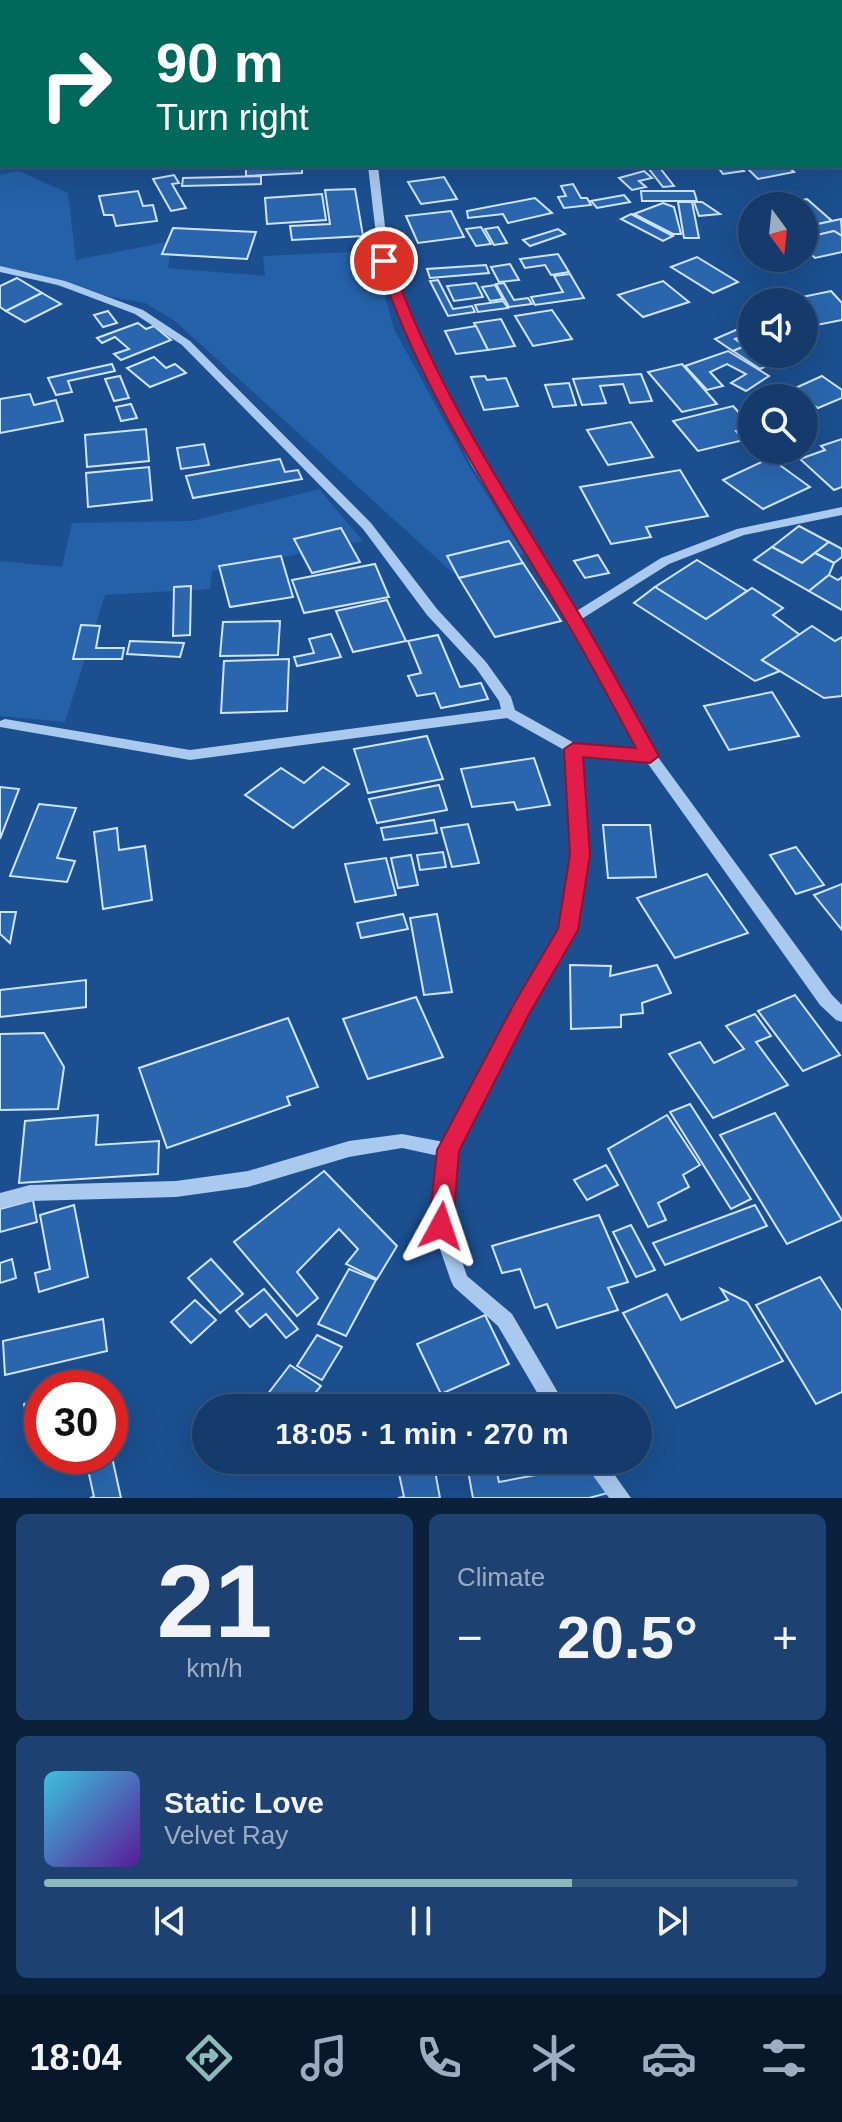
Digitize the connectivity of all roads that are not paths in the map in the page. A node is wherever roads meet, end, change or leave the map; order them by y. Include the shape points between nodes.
1 (373, 168) edge
2 (0, 269) edge
3 (842, 511) edge
4 (573, 619) junction
5 (509, 713) junction
6 (5, 724) dead end
7 (573, 749) junction
8 (650, 756) junction
9 (842, 1015) edge
10 (448, 1150) junction
11 (0, 1201) edge
12 (549, 1394) edge
13 (603, 1474) edge
14 (621, 1498) edge

1 - 4 street via 384,261 403,316 478,466
2 - 5 street via 61,283 139,312 186,343 367,526 432,612 481,665
3 - 4 street via 741,532 665,561
4 - 8 street
5 - 6 street via 190,755
5 - 7 street
7 - 8 street
7 - 10 street via 580,855 568,930
8 - 9 street via 776,934
10 - 11 street via 402,1141 349,1149 234,1181 176,1189 30,1193
10 - 12 street via 441,1226 460,1281 505,1320
13 - 14 street

